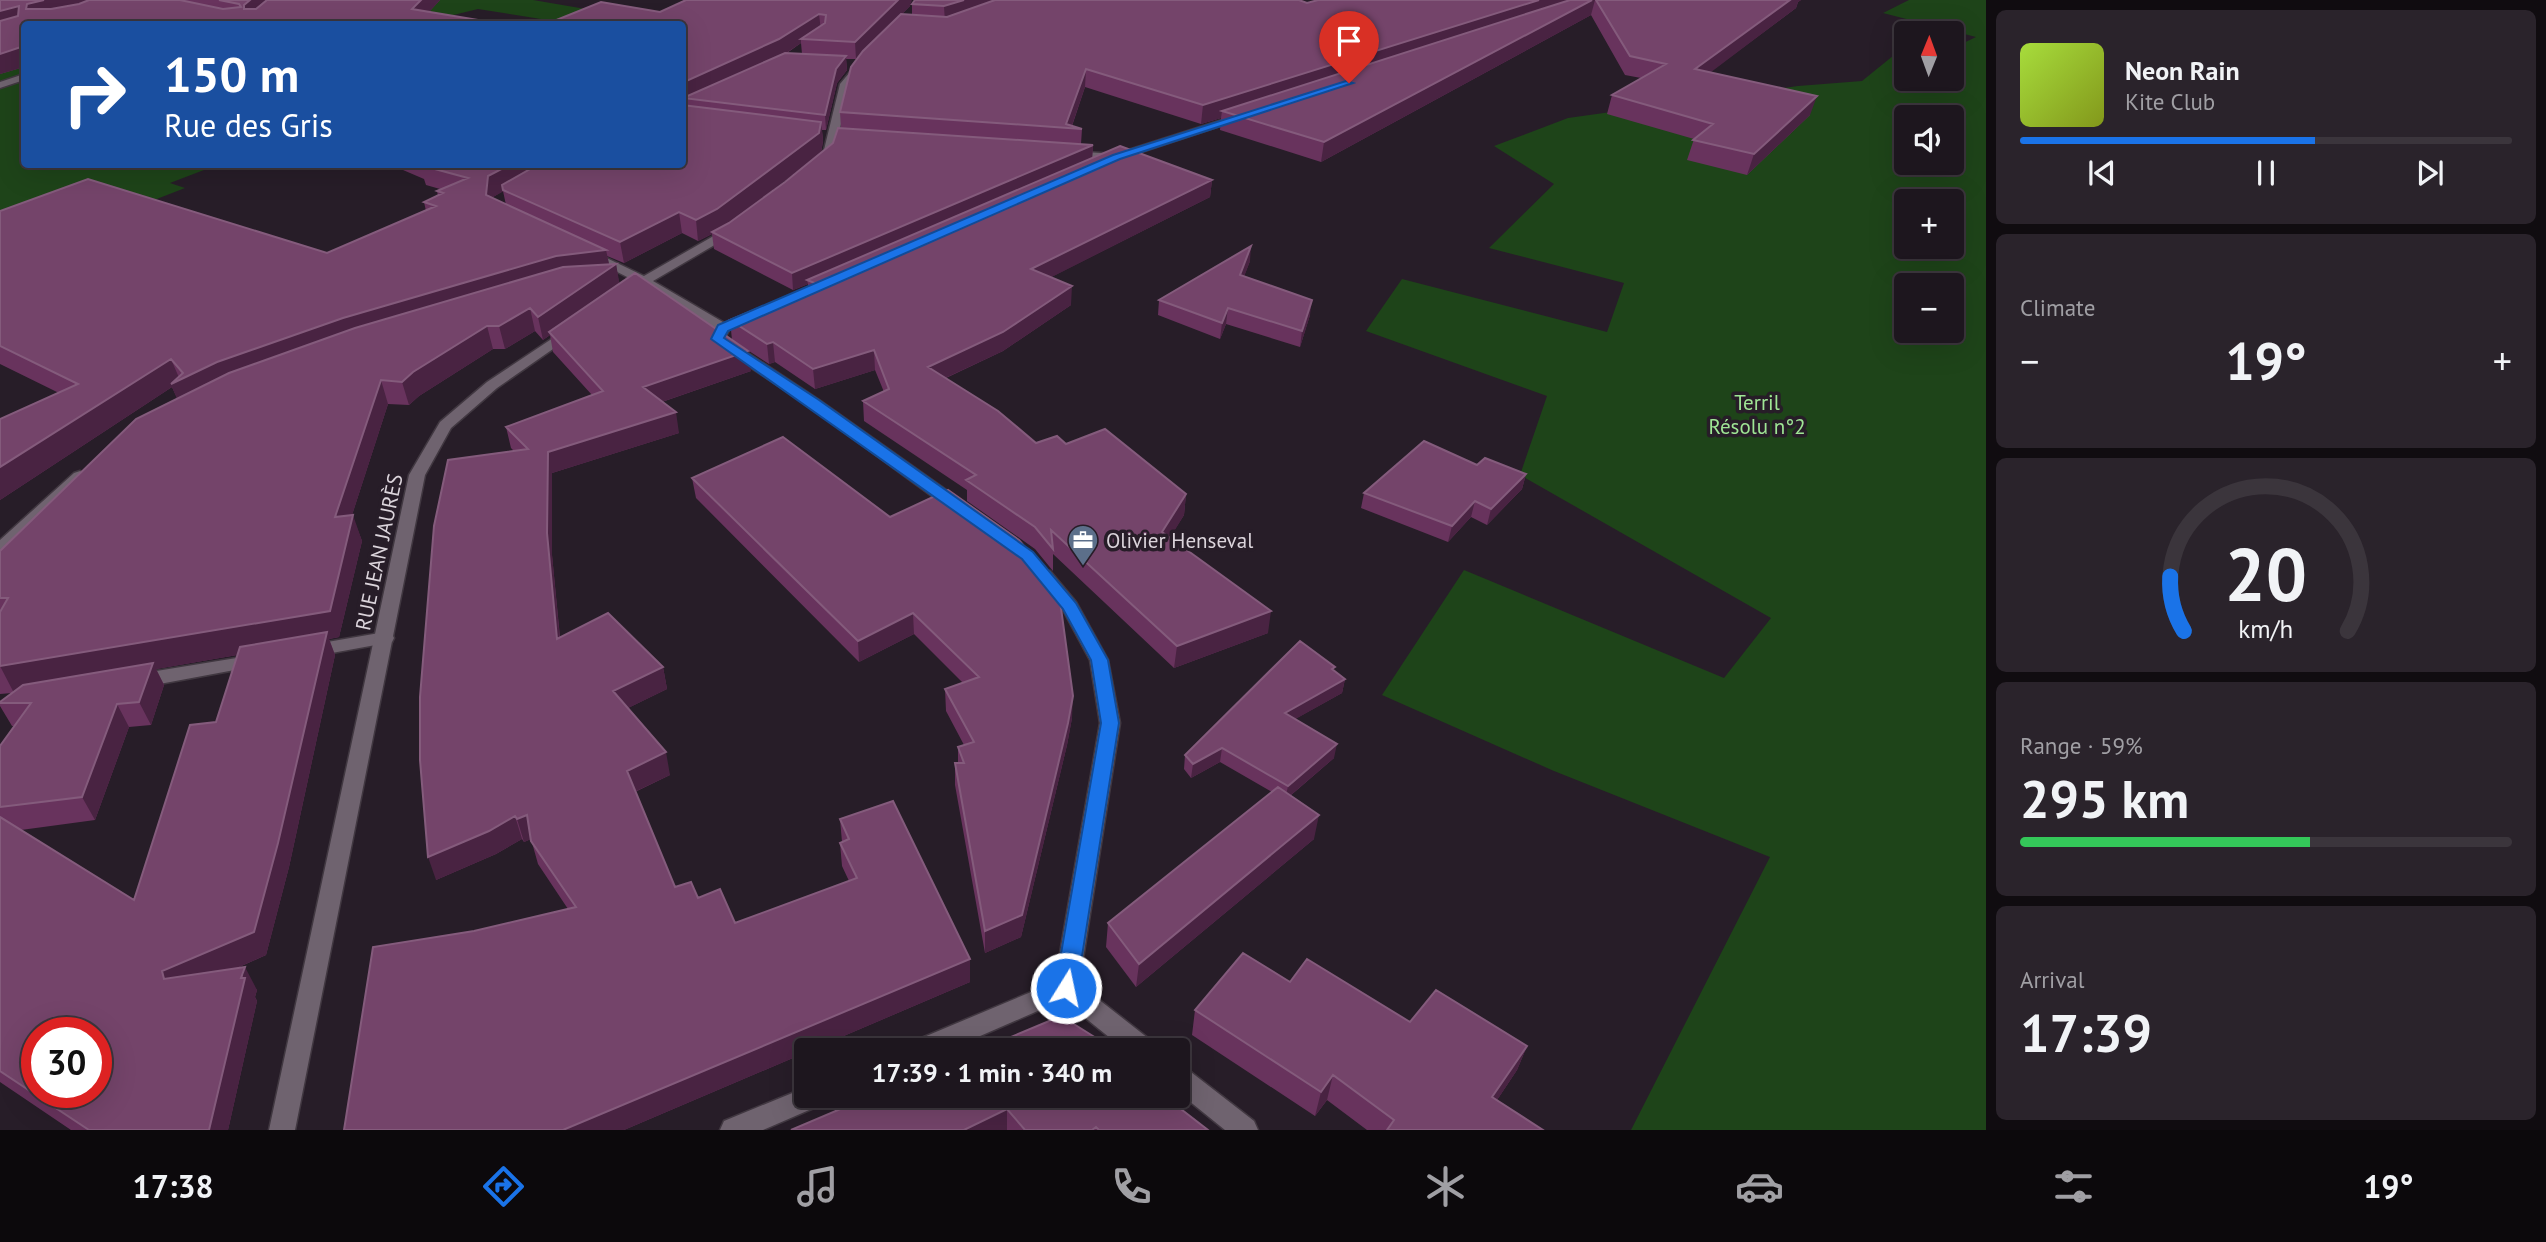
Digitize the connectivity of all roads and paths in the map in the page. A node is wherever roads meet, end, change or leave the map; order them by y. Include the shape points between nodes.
1 (875, 49) edge
2 (846, 65) edge
3 (859, 65) junction
4 (21, 78) edge
5 (0, 85) edge
6 (1250, 114) edge
7 (819, 135) edge
8 (833, 137) junction
9 (846, 138) edge
10 (1063, 153) edge
11 (1117, 157) junction
12 (1092, 168) edge
13 (809, 171) edge
14 (736, 226) edge
15 (574, 248) edge
16 (603, 280) edge
17 (642, 280) junction
18 (610, 303) edge
19 (589, 318) edge
20 (88, 470) edge
21 (968, 514) edge
22 (0, 549) edge
23 (1027, 555) edge
24 (385, 638) junction
25 (114, 685) edge
26 (1066, 988) junction
27 (949, 1038) edge
28 (1129, 1038) edge
29 (1190, 1086) edge
30 (794, 1104) edge
31 (282, 1130) edge
32 (733, 1130) edge
33 (1245, 1130) edge

1 - 3 street
2 - 3 street
3 - 8 street via 845,84
4 - 5 street
6 - 11 street
7 - 8 street
8 - 9 street
8 - 13 street via 828,155
10 - 11 street
11 - 12 street
14 - 17 street
15 - 17 street
16 - 17 street
17 - 18 street
17 - 21 street via 729,325 717,339
19 - 24 street, RUE JEAN JAURÈS via 492,385 445,425 416,475
20 - 22 street
23 - 26 street via 1070,606 1099,660 1110,723
24 - 25 street
24 - 31 street, RUE JEAN JAURÈS
26 - 27 street
26 - 28 street
29 - 33 street
30 - 32 street

